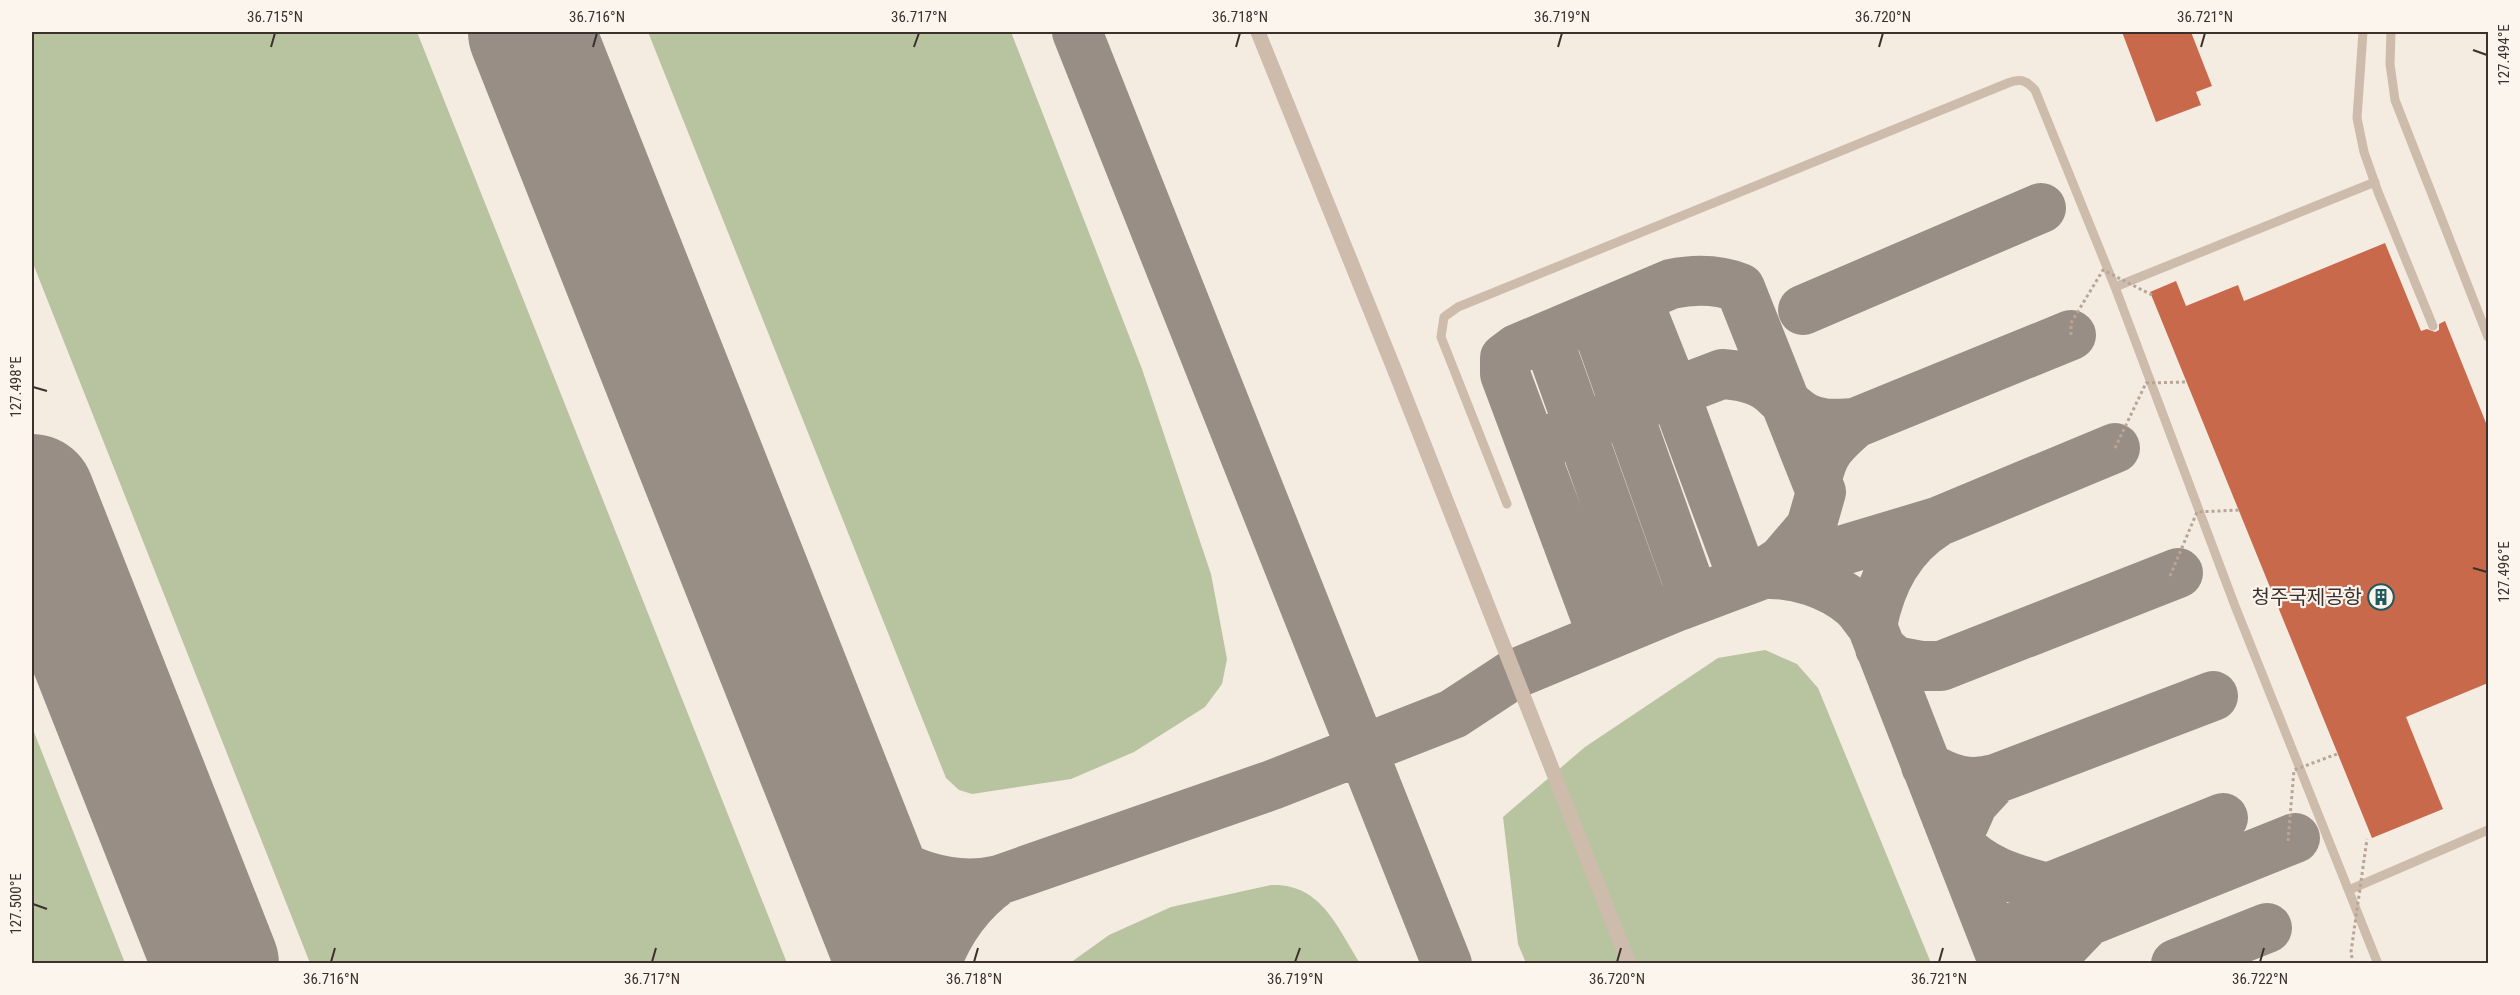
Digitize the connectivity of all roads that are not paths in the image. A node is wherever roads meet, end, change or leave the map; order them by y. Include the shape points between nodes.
1 (1258, 32) edge
2 (2363, 32) edge
3 (2391, 32) edge
4 (2375, 182) junction
5 (2115, 287) junction
6 (2433, 326) dead end
7 (2488, 337) edge
8 (1507, 504) dead end
9 (2488, 830) edge
10 (2349, 890) junction
11 (1629, 963) edge
12 (2378, 963) edge

1 - 11 street
2 - 4 lane via 2357,118
3 - 7 lane via 2395,100
4 - 5 lane
4 - 6 lane
5 - 8 lane via 2035,90 2018,79 1458,307 1444,317 1441,337
5 - 10 lane via 2235,606
9 - 10 lane
10 - 12 lane

